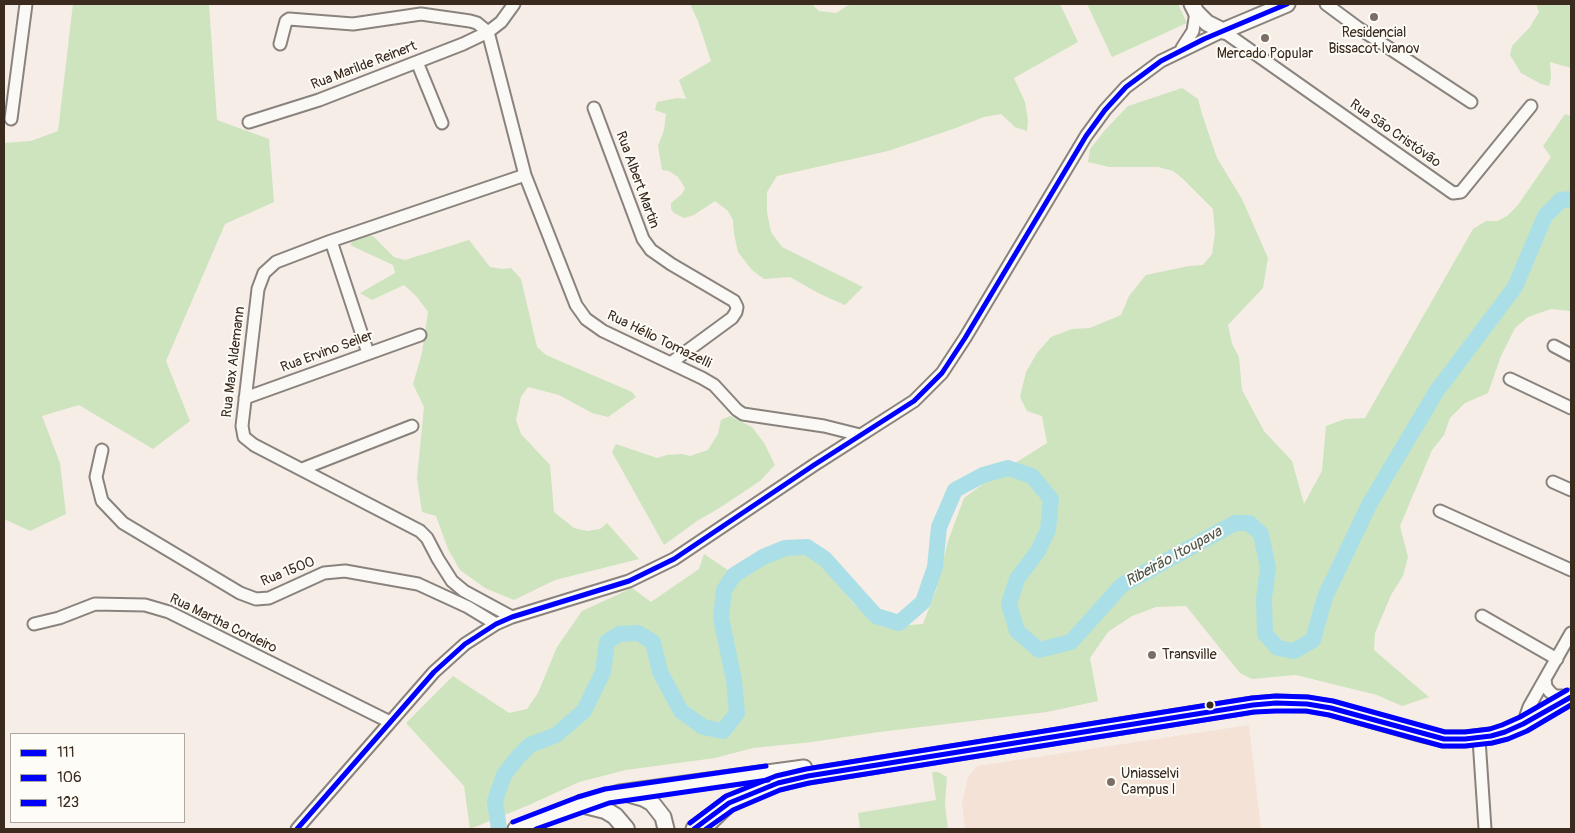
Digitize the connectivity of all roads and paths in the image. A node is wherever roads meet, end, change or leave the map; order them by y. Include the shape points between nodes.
1 (26, 4) edge
2 (514, 4) edge
3 (1287, 4) edge
4 (1326, 4) edge
5 (1194, 8) edge
6 (1223, 31) junction
7 (488, 32) junction
8 (280, 44) dead end
9 (1181, 50) junction
10 (417, 62) junction
11 (1471, 102) dead end
12 (1531, 106) dead end
13 (594, 108) dead end
14 (11, 119) dead end
15 (249, 122) dead end
16 (442, 123) dead end
17 (525, 175) junction
18 (331, 241) junction
19 (420, 334) dead end
20 (1554, 346) dead end
21 (368, 353) junction
22 (1571, 355) edge
23 (672, 362) junction
24 (1510, 379) dead end
25 (245, 398) junction
26 (1571, 408) edge
27 (412, 426) dead end
28 (860, 435) junction
29 (102, 450) dead end
30 (302, 469) junction
31 (1552, 482) dead end
32 (1571, 490) edge
33 (1440, 511) dead end
34 (1571, 570) edge
35 (1482, 616) dead end
36 (512, 617) junction
37 (34, 624) dead end
38 (496, 624) junction
39 (1571, 633) edge
40 (1557, 658) junction
41 (1545, 679) junction
42 (1571, 697) edge
43 (390, 722) junction
44 (1524, 724) junction
45 (1479, 738) junction
46 (881, 765) junction
47 (620, 793) junction
48 (729, 803) junction
49 (581, 804) junction
50 (519, 828) edge
51 (297, 829) edge
52 (626, 829) edge
53 (666, 829) edge
54 (694, 829) edge
55 (702, 829) edge
56 (1485, 829) edge

1 - 14 street
2 - 7 street, Rua Marilde Reinert via 501,22
3 - 6 main road
4 - 11 street
5 - 6 main road via 1206,24
5 - 9 street via 1193,31
6 - 9 street
6 - 12 street, Rua São Cristóvão via 1453,193 1461,192
7 - 8 street via 470,21 421,14 354,24 289,19
7 - 10 street, Rua Marilde Reinert
7 - 17 street, Rua Hélio Tomazelli
9 - 28 street via 1126,87 1105,110 942,373 914,401
10 - 15 street, Rua Marilde Reinert via 319,100
10 - 16 street
13 - 23 street, Rua Albert Martin via 643,240 651,250 734,301 737,307 732,318
17 - 18 street, Rua Max Aldemann
17 - 23 street, Rua Hélio Tomazelli via 576,305 586,319 603,331
18 - 21 street
18 - 25 street, Rua Max Aldemann via 276,262 264,273 258,289
19 - 21 street, Rua Ervino Seiler
20 - 22 street
21 - 25 street, Rua Ervino Seiler
23 - 28 street, Rua Hélio Tomazelli via 714,385 743,414
24 - 26 street
25 - 30 street, Rua Max Aldemann via 244,437
27 - 30 street
28 - 36 street via 674,560 629,580
29 - 38 street, Rua 1500 via 96,477 102,501 107,507 123,523 240,593 256,599 270,598 324,573 345,571 418,584 468,606
30 - 36 street, Rua Max Aldemann via 420,531 452,581
31 - 32 street
33 - 34 street
35 - 40 street
36 - 38 street
37 - 43 street, Rua Martha Cordeiro via 95,604 145,605 169,612
38 - 43 street via 465,644 434,672
39 - 40 street
40 - 41 street
41 - 42 street via 1546,686 1555,696
41 - 44 street via 1529,707
42 - 44 main road
43 - 51 street
44 - 45 main road
45 - 46 main road via 1444,739 1331,708 1276,703
45 - 56 street
46 - 47 main road via 806,768
46 - 48 main road via 808,776
47 - 49 main road
47 - 53 main road via 652,803 663,817
48 - 54 main road
48 - 55 highway
49 - 50 main road
49 - 52 highway via 605,810

